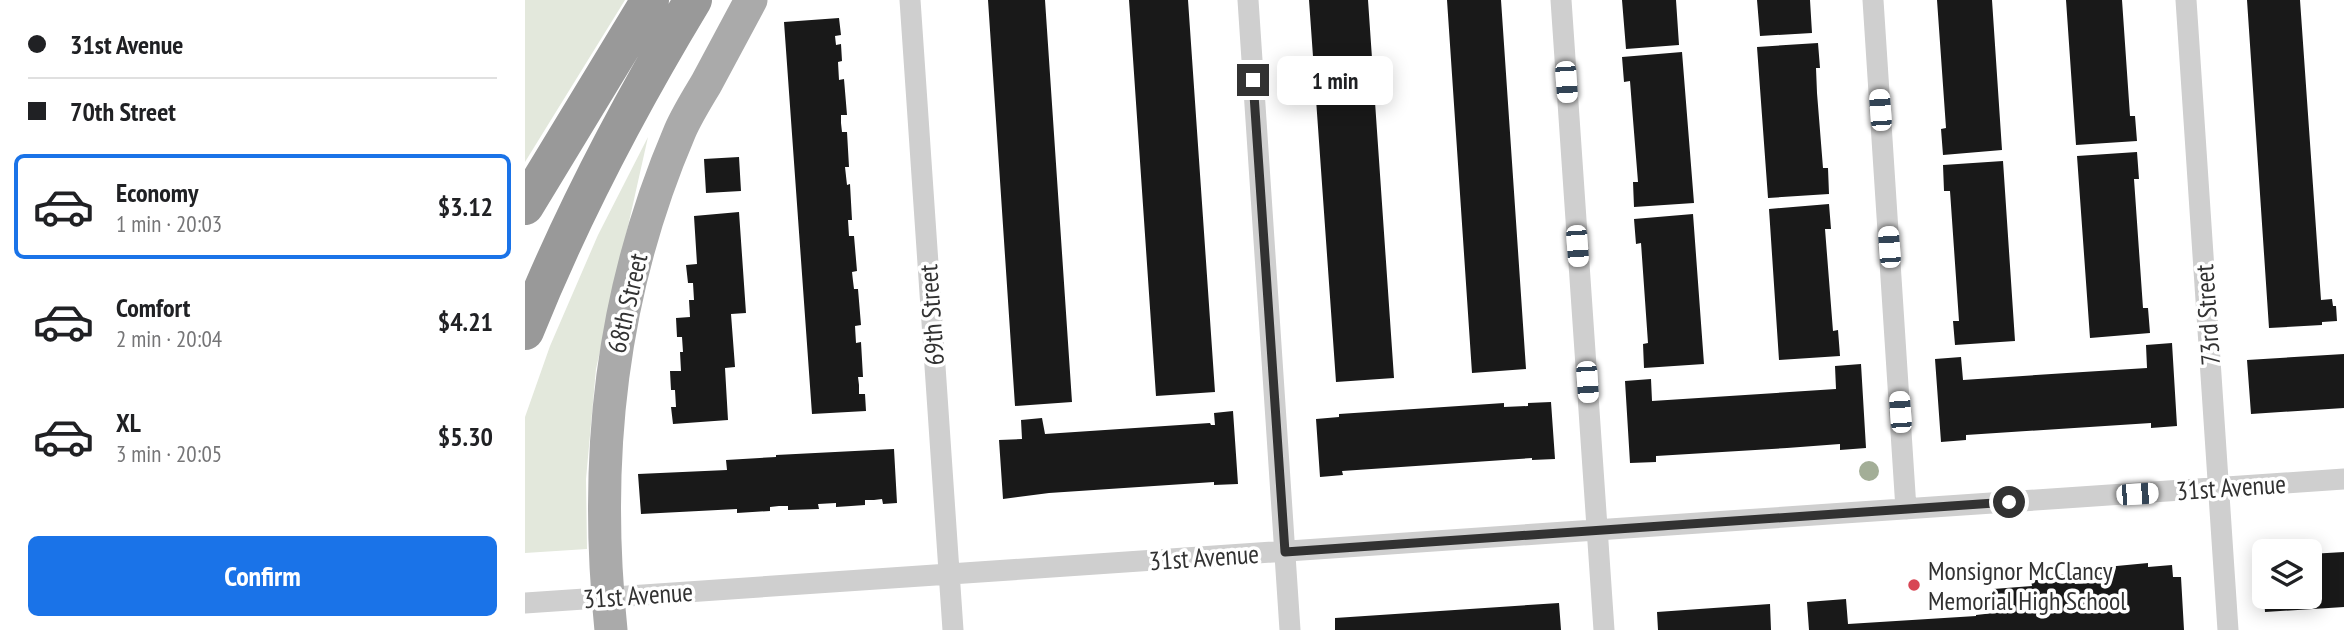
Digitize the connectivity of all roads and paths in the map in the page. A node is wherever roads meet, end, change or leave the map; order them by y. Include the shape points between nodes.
1 (650, 0) edge
2 (693, 0) edge
3 (751, 0) edge
4 (910, 0) edge
5 (1248, 0) edge
6 (1561, 0) edge
7 (1873, 0) edge
8 (2186, 0) edge
9 (525, 206) edge
10 (525, 331) edge
11 (2344, 479) edge
12 (2218, 488) junction
13 (1906, 509) junction
14 (1597, 530) junction
15 (1285, 552) junction
16 (949, 573) junction
17 (607, 597) junction
18 (525, 603) edge
19 (611, 630) edge
20 (953, 630) edge
21 (1290, 630) edge
22 (1604, 630) edge
23 (2228, 630) edge

1 - 9 highway
2 - 10 highway via 591,184
3 - 17 main road, 68th Street via 682,128 654,197 631,278 614,356 607,427 603,518
4 - 16 street, 69th Street
5 - 15 street
6 - 14 street
7 - 13 street
8 - 12 street, 73rd Street
11 - 12 street, 31st Avenue
12 - 13 street, 31st Avenue
12 - 23 street, 73rd Street
13 - 14 street, 31st Avenue
14 - 15 street, 31st Avenue
14 - 22 street
15 - 16 street, 31st Avenue
15 - 21 street
16 - 17 street, 31st Avenue
16 - 20 street, 69th Street
17 - 18 street, 31st Avenue
17 - 19 main road, 68th Street

